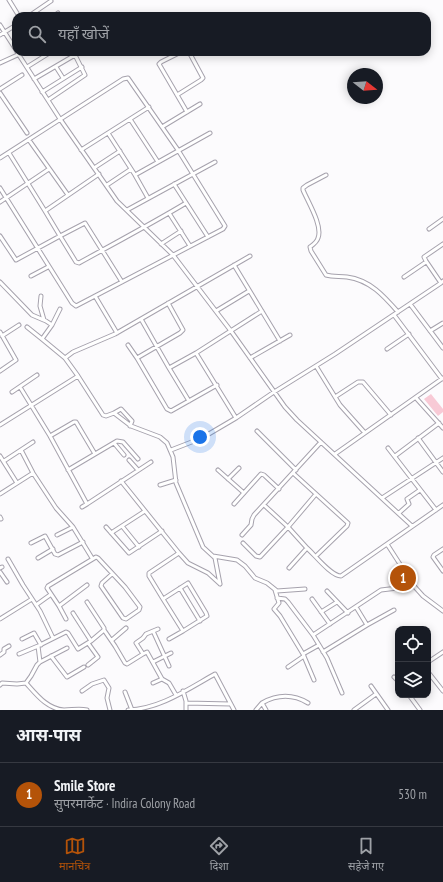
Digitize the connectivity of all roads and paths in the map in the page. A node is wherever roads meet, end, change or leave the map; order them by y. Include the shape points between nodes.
1 (11, 0) edge
2 (51, 1) edge
3 (17, 12) edge
4 (35, 12) edge
5 (0, 25) edge
6 (12, 28) edge
7 (5, 32) junction
8 (0, 35) edge
9 (12, 44) edge
10 (12, 56) edge
11 (20, 56) edge
12 (45, 56) edge
13 (71, 56) edge
14 (75, 56) edge
15 (173, 56) edge
16 (191, 56) edge
17 (0, 63) edge
18 (27, 67) junction
19 (56, 67) junction
20 (82, 67) junction
21 (22, 75) dead end
22 (63, 78) junction
23 (34, 79) junction
24 (0, 89) edge
25 (42, 92) junction
26 (0, 93) edge
27 (177, 95) junction
28 (48, 100) junction
29 (200, 104) dead end
30 (149, 107) junction
31 (187, 112) junction
32 (60, 119) junction
33 (130, 119) junction
34 (162, 127) junction
35 (27, 133) dead end
36 (108, 133) junction
37 (210, 133) dead end
38 (29, 140) junction
39 (81, 150) junction
40 (120, 150) junction
41 (178, 150) junction
42 (8, 153) junction
43 (0, 158) edge
44 (158, 162) junction
45 (214, 162) dead end
46 (94, 168) junction
47 (50, 169) junction
48 (131, 169) junction
49 (193, 173) junction
50 (99, 174) junction
51 (136, 175) junction
52 (326, 176) dead end
53 (28, 184) junction
54 (174, 184) junction
55 (107, 185) junction
56 (0, 188) edge
57 (68, 195) junction
58 (6, 198) junction
59 (148, 198) junction
60 (0, 202) edge
61 (186, 203) junction
62 (127, 210) junction
63 (45, 211) junction
64 (169, 213) junction
65 (443, 219) edge
66 (144, 228) junction
67 (429, 229) dead end
68 (180, 231) junction
69 (0, 236) edge
70 (60, 236) junction
71 (208, 236) junction
72 (161, 244) junction
73 (443, 245) edge
74 (190, 246) junction
75 (37, 249) junction
76 (102, 250) junction
77 (173, 255) junction
78 (250, 256) dead end
79 (426, 262) junction
80 (234, 265) junction
81 (48, 267) junction
82 (31, 276) dead end
83 (404, 277) dead end
84 (0, 282) edge
85 (122, 282) junction
86 (442, 282) edge
87 (197, 286) junction
88 (249, 291) junction
89 (41, 296) dead end
90 (95, 296) junction
91 (168, 303) junction
92 (410, 304) junction
93 (60, 309) dead end
94 (216, 311) junction
95 (262, 311) junction
96 (398, 312) junction
97 (394, 315) junction
98 (141, 319) junction
99 (44, 320) junction
100 (443, 323) edge
101 (19, 325) dead end
102 (52, 326) junction
103 (27, 327) dead end
104 (231, 331) junction
105 (430, 331) junction
106 (0, 332) edge
107 (117, 333) junction
108 (409, 334) junction
109 (290, 335) dead end
110 (2, 336) junction
111 (42, 339) junction
112 (280, 341) junction
113 (128, 345) dead end
114 (157, 346) junction
115 (443, 348) edge
116 (387, 349) dead end
117 (196, 353) junction
118 (65, 358) junction
119 (137, 358) junction
120 (250, 358) junction
121 (316, 366) junction
122 (169, 368) junction
123 (0, 372) edge
124 (37, 375) dead end
125 (78, 376) junction
126 (442, 379) edge
127 (217, 385) junction
128 (20, 387) junction
129 (12, 392) dead end
130 (274, 392) junction
131 (335, 398) junction
132 (416, 398) junction
133 (189, 401) junction
134 (32, 406) junction
135 (114, 413) junction
136 (391, 415) junction
137 (236, 418) junction
138 (438, 423) junction
139 (0, 424) edge
140 (130, 426) junction
141 (443, 428) edge
142 (257, 431) dead end
143 (365, 433) junction
144 (50, 436) junction
145 (418, 438) junction
146 (33, 442) dead end
147 (321, 442) junction
148 (114, 443) junction
149 (388, 448) dead end
150 (21, 450) junction
151 (171, 450) junction
152 (95, 454) junction
153 (335, 454) junction
154 (124, 455) dead end
155 (0, 456) edge
156 (395, 456) junction
157 (443, 458) edge
158 (138, 459) dead end
159 (129, 460) dead end
160 (4, 461) junction
161 (151, 462) dead end
162 (437, 463) junction
163 (239, 468) dead end
164 (68, 470) junction
165 (138, 470) junction
166 (218, 470) dead end
167 (294, 471) junction
168 (443, 472) edge
169 (33, 473) junction
170 (228, 479) junction
171 (412, 479) junction
172 (176, 480) junction
173 (121, 481) junction
174 (17, 483) junction
175 (160, 485) dead end
176 (279, 489) junction
177 (420, 490) junction
178 (244, 493) junction
179 (0, 494) edge
180 (316, 494) junction
181 (382, 498) junction
182 (407, 499) junction
183 (403, 502) dead end
184 (87, 504) junction
185 (234, 504) dead end
186 (264, 505) junction
187 (443, 506) edge
188 (82, 507) dead end
189 (436, 510) junction
190 (145, 511) junction
191 (399, 513) junction
192 (122, 526) junction
193 (412, 526) junction
194 (73, 527) junction
195 (106, 527) dead end
196 (288, 527) junction
197 (162, 531) junction
198 (111, 533) junction
199 (57, 535) dead end
200 (242, 535) dead end
201 (83, 542) junction
202 (31, 543) dead end
203 (243, 543) dead end
204 (387, 544) junction
205 (140, 546) junction
206 (307, 548) junction
207 (53, 549) junction
208 (443, 549) edge
209 (179, 553) junction
210 (213, 556) junction
211 (316, 556) junction
212 (38, 558) dead end
213 (92, 558) junction
214 (8, 559) dead end
215 (289, 568) dead end
216 (443, 571) edge
217 (0, 572) edge
218 (112, 574) junction
219 (7, 582) dead end
220 (87, 585) dead end
221 (414, 586) junction
222 (180, 588) junction
223 (304, 589) dead end
224 (275, 590) junction
225 (327, 591) dead end
226 (50, 595) junction
227 (278, 598) junction
228 (32, 599) junction
229 (163, 599) junction
230 (312, 599) dead end
231 (86, 602) dead end
232 (338, 602) junction
233 (36, 605) junction
234 (59, 606) junction
235 (356, 607) junction
236 (394, 610) dead end
237 (443, 611) edge
238 (322, 612) junction
239 (73, 613) dead end
240 (348, 613) junction
241 (0, 619) edge
242 (66, 619) dead end
243 (200, 621) junction
244 (330, 624) junction
245 (367, 625) junction
246 (126, 628) dead end
247 (158, 629) dead end
248 (104, 630) junction
249 (153, 631) junction
250 (183, 631) junction
251 (313, 636) junction
252 (53, 638) junction
253 (22, 639) dead end
254 (169, 639) dead end
255 (112, 640) junction
256 (90, 642) junction
257 (319, 645) junction
258 (9, 646) dead end
259 (39, 646) junction
260 (67, 648) dead end
261 (323, 652) junction
262 (443, 652) edge
263 (171, 653) dead end
264 (19, 654) dead end
265 (143, 654) junction
266 (0, 655) edge
267 (304, 655) junction
268 (51, 656) junction
269 (164, 656) junction
270 (431, 660) edge
271 (40, 662) junction
272 (152, 662) junction
273 (88, 665) dead end
274 (169, 666) dead end
275 (84, 667) dead end
276 (288, 668) dead end
277 (431, 676) edge
278 (0, 679) edge
279 (162, 679) junction
280 (314, 680) dead end
281 (26, 683) junction
282 (152, 683) dead end
283 (1, 684) edge
284 (371, 686) dead end
285 (82, 691) dead end
286 (183, 691) junction
287 (443, 691) edge
288 (125, 692) dead end
289 (342, 693) dead end
290 (376, 694) junction
291 (176, 695) junction
292 (411, 698) edge
293 (308, 702) dead end
294 (186, 703) junction
295 (262, 703) junction
296 (231, 704) junction
297 (87, 710) edge
298 (110, 710) edge
299 (128, 710) edge
300 (132, 710) edge
301 (186, 710) edge
302 (234, 710) edge
303 (256, 710) edge
304 (266, 710) edge
305 (354, 710) edge
306 (388, 710) edge
307 (420, 710) edge

1 - 3 street
2 - 4 street
5 - 7 street
6 - 7 street
7 - 8 street
7 - 9 street
10 - 17 street
11 - 18 street
12 - 18 street
13 - 19 street
14 - 20 street
15 - 27 street via 160,64
16 - 27 street via 203,78
18 - 23 street
19 - 22 street
19 - 23 street
20 - 22 street
20 - 28 street via 85,76
21 - 24 street
22 - 25 street
23 - 25 street
25 - 28 street
26 - 35 street
27 - 31 street
28 - 32 street
29 - 31 street
30 - 32 street via 131,81 126,78
30 - 33 street
30 - 34 street
31 - 34 street
32 - 38 street
32 - 39 street
33 - 36 street
33 - 44 street
34 - 41 street
36 - 39 street
36 - 40 street
37 - 41 street
38 - 42 street
38 - 47 street
39 - 46 street
40 - 46 street
40 - 48 street
41 - 44 street
41 - 49 street
42 - 43 street
42 - 53 street
44 - 51 street
45 - 49 street
46 - 50 street
47 - 53 street
47 - 57 street
48 - 51 street
48 - 55 street
49 - 54 street
49 - 71 street via 225,226
50 - 55 street
50 - 57 street
51 - 59 street
52 - 96 street via 303,188 319,226 318,238 310,247 311,251 326,275 352,278 368,284 380,292
53 - 58 street
53 - 63 street
54 - 59 street
54 - 61 street
55 - 62 street via 117,201
56 - 58 street
57 - 63 street
58 - 60 street
58 - 75 street
59 - 62 street
61 - 64 street
61 - 71 street
62 - 66 street
63 - 70 street
64 - 66 street
64 - 68 street
65 - 67 street
66 - 72 street
66 - 76 street
68 - 72 street
68 - 74 street
69 - 75 street via 16,260
70 - 75 street
70 - 76 street via 85,223
70 - 76 street via 77,263
71 - 74 street
72 - 77 street
73 - 79 street via 425,255
74 - 77 street
75 - 81 street
76 - 85 street
77 - 85 street
77 - 87 street
78 - 80 street
79 - 83 street
79 - 86 street
80 - 87 street
80 - 88 street
81 - 82 street
81 - 90 street via 74,306
84 - 99 street via 32,315
85 - 90 street
86 - 92 street
87 - 91 street
87 - 94 street
88 - 94 street
88 - 95 street
89 - 99 street via 40,306
90 - 107 street
91 - 98 street
91 - 114 street via 183,330
92 - 96 street
92 - 105 street
93 - 102 street
94 - 104 street
95 - 104 street
95 - 112 street
96 - 97 street
97 - 108 street
97 - 121 street
98 - 107 street
98 - 114 street
99 - 102 street
100 - 105 street
101 - 110 street
102 - 111 street
103 - 111 street
104 - 117 street
104 - 120 street
105 - 115 street
106 - 110 street
107 - 118 street
108 - 116 street
108 - 126 street
109 - 112 street
110 - 123 street via 16,360
111 - 118 street
112 - 120 street
113 - 119 street
114 - 119 street
114 - 122 street
117 - 122 street
117 - 127 street
118 - 125 street
119 - 133 street via 169,411
120 - 130 street
121 - 130 street
121 - 131 street
122 - 133 street
124 - 128 street
125 - 134 street
125 - 135 street via 100,412 106,416
126 - 132 street
127 - 133 street
127 - 137 street
128 - 129 street
128 - 134 street
130 - 137 street
130 - 147 street via 297,420
131 - 136 street via 358,382 363,382
131 - 143 street
132 - 136 street
132 - 138 street
134 - 139 street
134 - 144 street
135 - 140 street
135 - 140 street via 121,409 132,421
136 - 143 street
137 - 151 street via 198,440
138 - 141 street
138 - 145 street
140 - 151 street via 160,437
142 - 167 street
143 - 153 street
144 - 152 street via 76,422
144 - 164 street
145 - 156 street
145 - 162 street
146 - 150 street
147 - 153 street
147 - 167 street
148 - 152 street
148 - 154 street
148 - 158 street via 123,442
149 - 156 street
150 - 160 street
150 - 169 street
151 - 172 street
152 - 164 street
153 - 181 street
155 - 160 street
156 - 171 street
157 - 162 street
159 - 165 street
160 - 174 street
161 - 165 street
162 - 168 street
162 - 171 street
163 - 170 street
164 - 184 street
165 - 173 street
166 - 170 street
167 - 176 street
167 - 180 street
169 - 174 street
169 - 194 street via 56,508
170 - 178 street
171 - 177 street
171 - 181 street
172 - 175 street
172 - 210 street via 203,547
173 - 184 street
173 - 190 street
174 - 179 street
176 - 178 street via 261,474
176 - 186 street
177 - 182 street
177 - 189 street
178 - 185 street
180 - 196 street
180 - 211 street via 348,523
181 - 191 street
182 - 183 street
182 - 191 street via 409,504
184 - 188 street
186 - 196 street
186 - 200 street
187 - 189 street
189 - 193 street
190 - 192 street
190 - 197 street
191 - 193 street
192 - 198 street
192 - 205 street
193 - 204 street
194 - 199 street
194 - 201 street
195 - 198 street
196 - 203 street via 260,557
196 - 206 street
197 - 205 street
197 - 209 street
198 - 205 street via 128,553
201 - 207 street via 58,555
201 - 213 street
202 - 207 street via 44,536
204 - 211 street via 341,576 332,572
204 - 221 street
206 - 211 street
206 - 215 street
207 - 212 street
208 - 216 street via 433,556
209 - 210 street via 188,563 208,573 220,584
209 - 229 street via 149,573
210 - 224 street via 237,560 255,578
213 - 218 street via 98,558
213 - 226 street via 48,586
214 - 228 street
217 - 219 street
218 - 218 street via 140,608 126,619 100,586
220 - 234 street
221 - 235 street via 381,590
221 - 237 street
222 - 229 street
222 - 243 street
222 - 243 street via 190,584 207,614
223 - 224 street
224 - 227 street
225 - 232 street
226 - 233 street
226 - 234 street
227 - 251 street via 288,602
227 - 267 street via 279,603 274,609
228 - 233 street
228 - 241 street
229 - 250 street
230 - 238 street
231 - 248 street
232 - 238 street
232 - 240 street
233 - 252 street
234 - 242 street
235 - 240 street
235 - 245 street
236 - 245 street
238 - 244 street
239 - 256 street
240 - 244 street
243 - 250 street
244 - 251 street
245 - 261 street
246 - 255 street
247 - 249 street
248 - 255 street
248 - 256 street
249 - 265 street via 136,643
249 - 269 street
250 - 254 street
251 - 257 street
252 - 256 street via 67,632 78,650
252 - 259 street
253 - 259 street via 34,633
255 - 265 street via 126,664
256 - 273 street via 98,657
257 - 261 street
257 - 267 street
258 - 266 street
259 - 264 street
259 - 271 street
260 - 268 street
261 - 289 street
262 - 270 street
263 - 269 street
265 - 272 street via 147,652
267 - 276 street
267 - 280 street
268 - 271 street
268 - 275 street via 67,677
269 - 272 street
269 - 274 street
271 - 281 street
272 - 279 street
277 - 287 street
278 - 283 street
279 - 282 street
279 - 291 street via 170,683
281 - 283 street
281 - 297 street via 52,707 63,710
284 - 290 street
285 - 298 street via 104,680 109,688 107,698
286 - 291 street
286 - 294 street
286 - 296 street via 215,674
288 - 300 street
290 - 305 street
290 - 306 street
291 - 300 street via 146,709
292 - 307 street
293 - 295 street via 291,696 272,698
294 - 296 street
294 - 301 street
295 - 303 street
295 - 304 street
296 - 302 street
299 - 300 street

